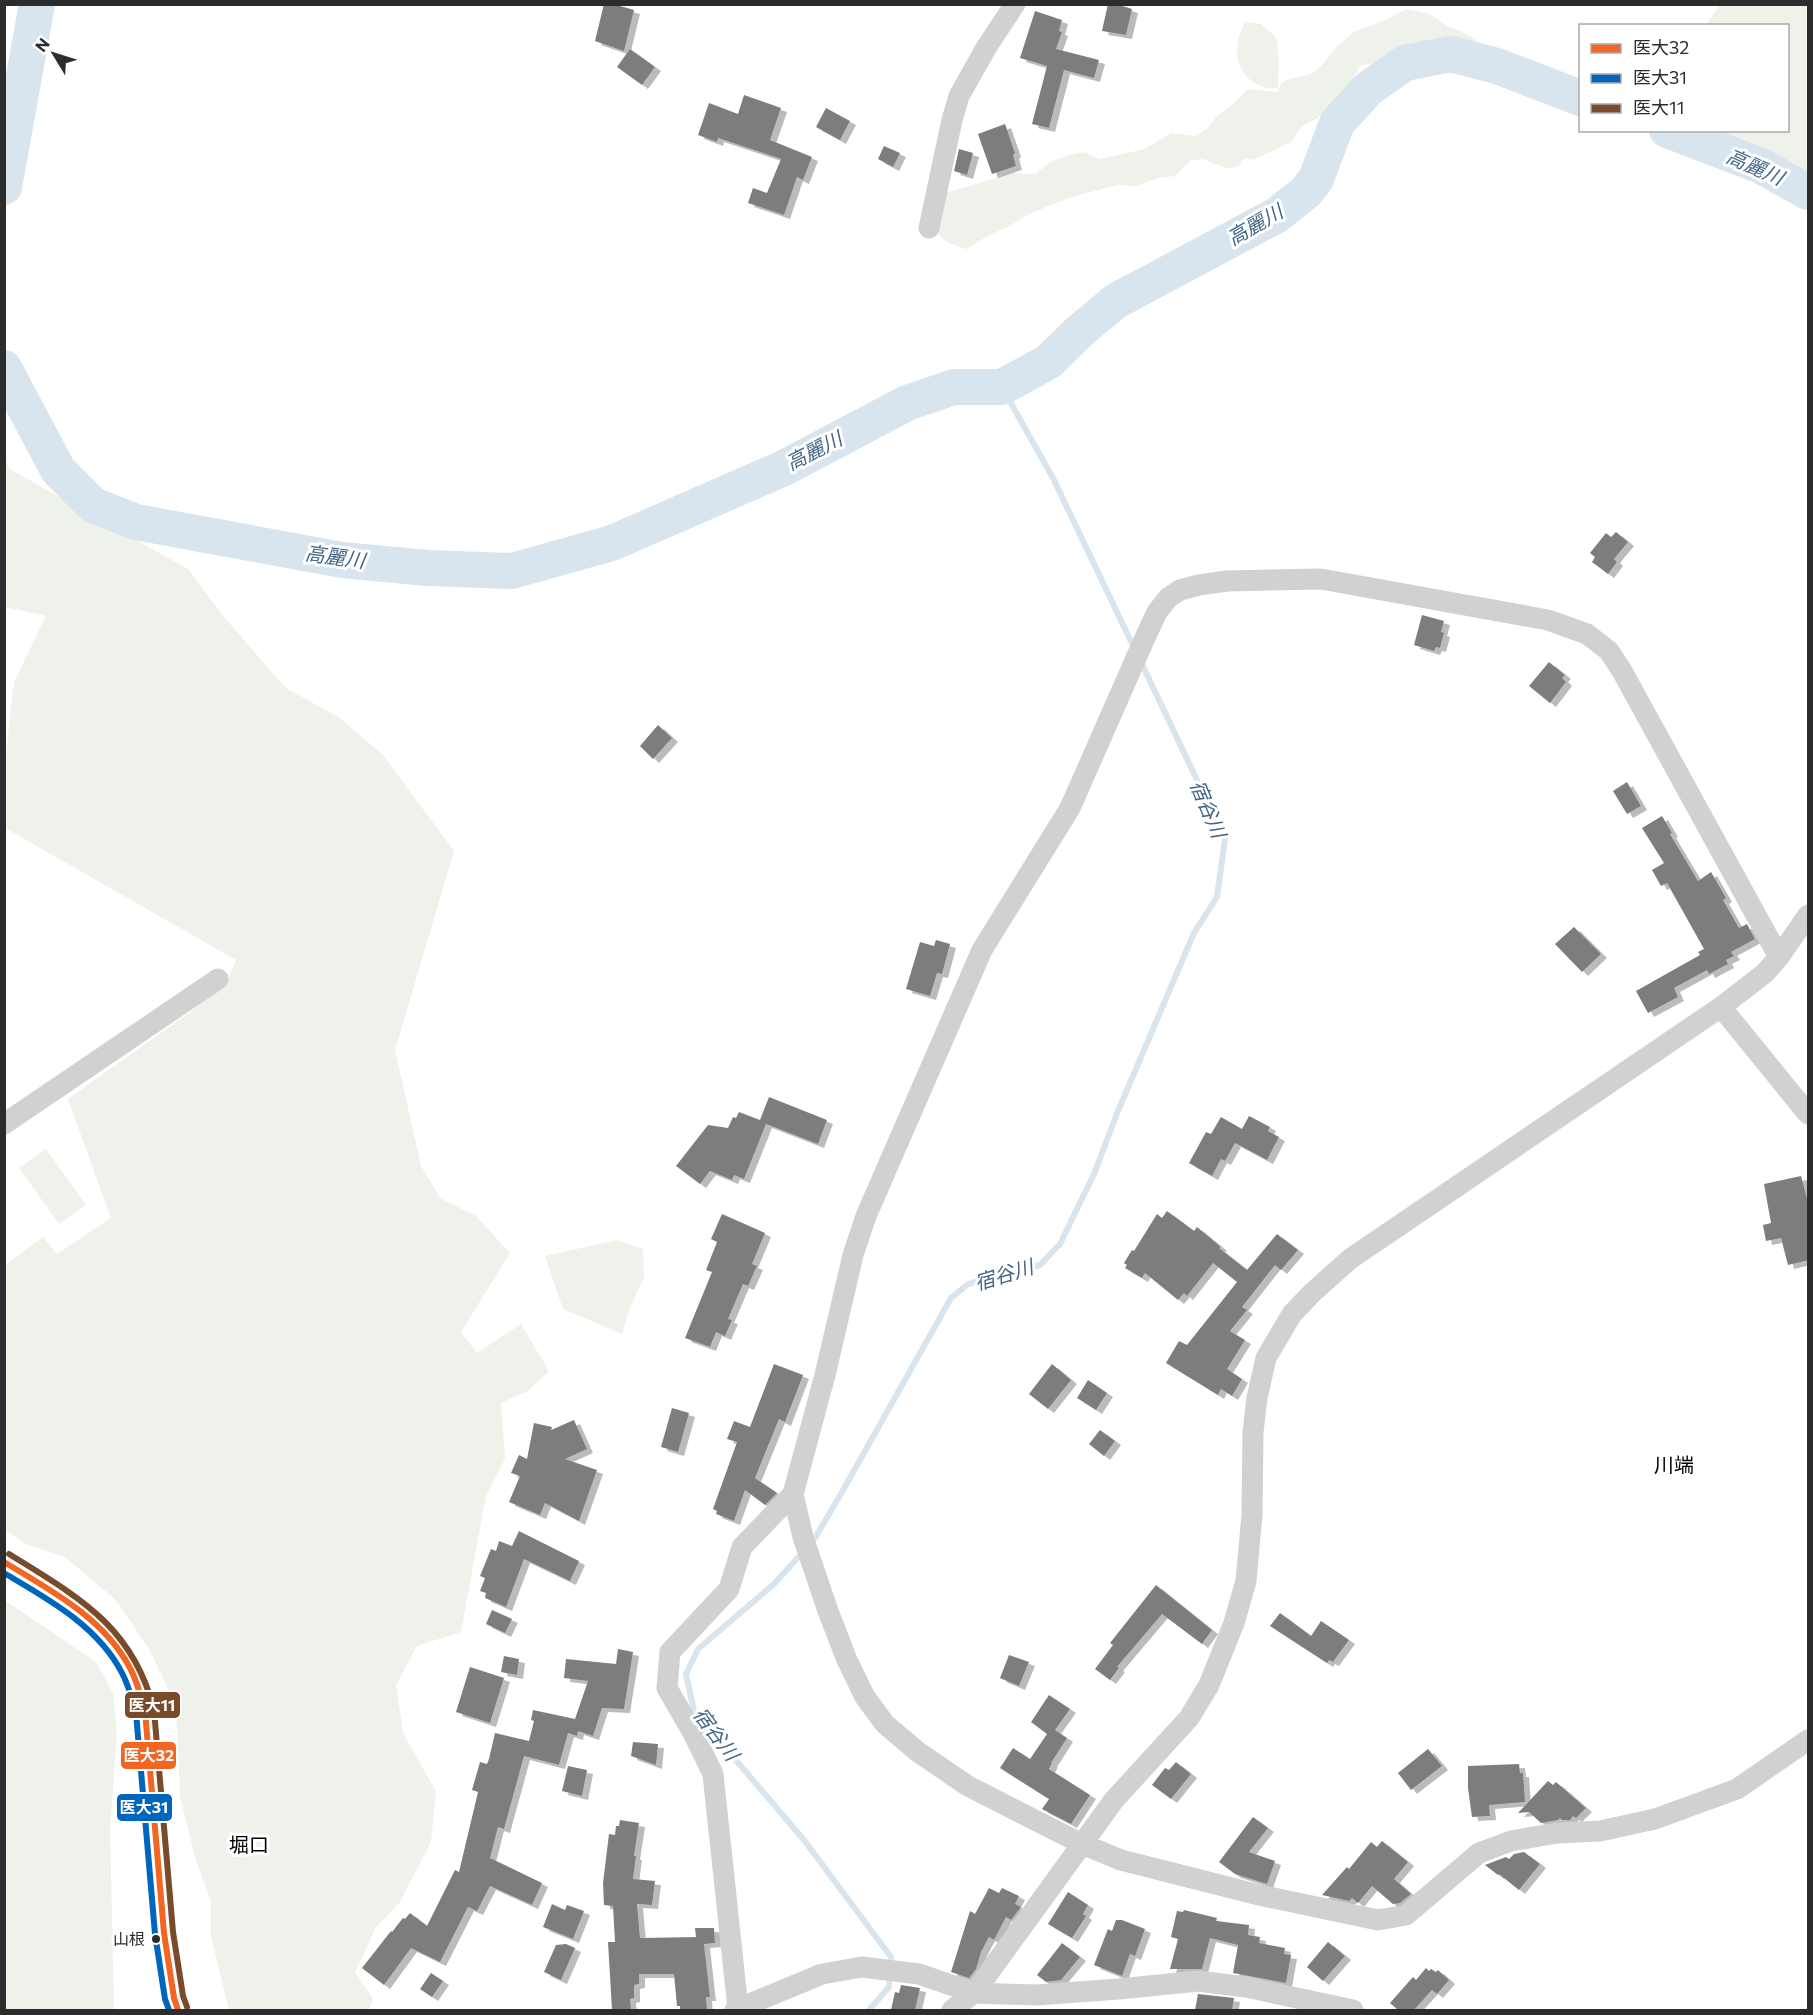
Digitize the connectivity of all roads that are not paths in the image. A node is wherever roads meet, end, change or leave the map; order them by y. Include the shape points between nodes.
1 (1015, 4) edge
2 (929, 228) dead end
3 (1809, 915) edge
4 (1779, 957) junction
5 (218, 979) dead end
6 (1720, 1007) junction
7 (1809, 1113) edge
8 (4, 1124) edge
9 (793, 1494) junction
10 (1809, 1740) edge
11 (1082, 1844) junction
12 (974, 1993) junction
13 (1342, 2009) edge
14 (737, 2010) edge
15 (952, 2010) edge

1 - 2 street via 959,96
3 - 4 street
4 - 6 street via 1765,973
4 - 9 street via 1622,671 1609,651 1587,634 1548,620 1322,579 1227,582 1180,591 1157,612 1070,808 982,950 866,1216
5 - 8 street
6 - 7 street
6 - 11 street via 1350,1259 1293,1314 1266,1358 1257,1398 1251,1547 1234,1623 1209,1685 1189,1718 1114,1800
9 - 11 street via 803,1537 847,1660 885,1724 968,1786
9 - 14 street via 742,1547 729,1589 670,1652 667,1688 713,1774
10 - 11 street via 1737,1789 1665,1815 1600,1831 1511,1841 1479,1853 1406,1915 1378,1920 1133,1863
11 - 12 street
12 - 13 street via 1036,1995 1198,1981 1246,1987
12 - 14 street via 919,1974 862,1967 822,1974
12 - 15 street

